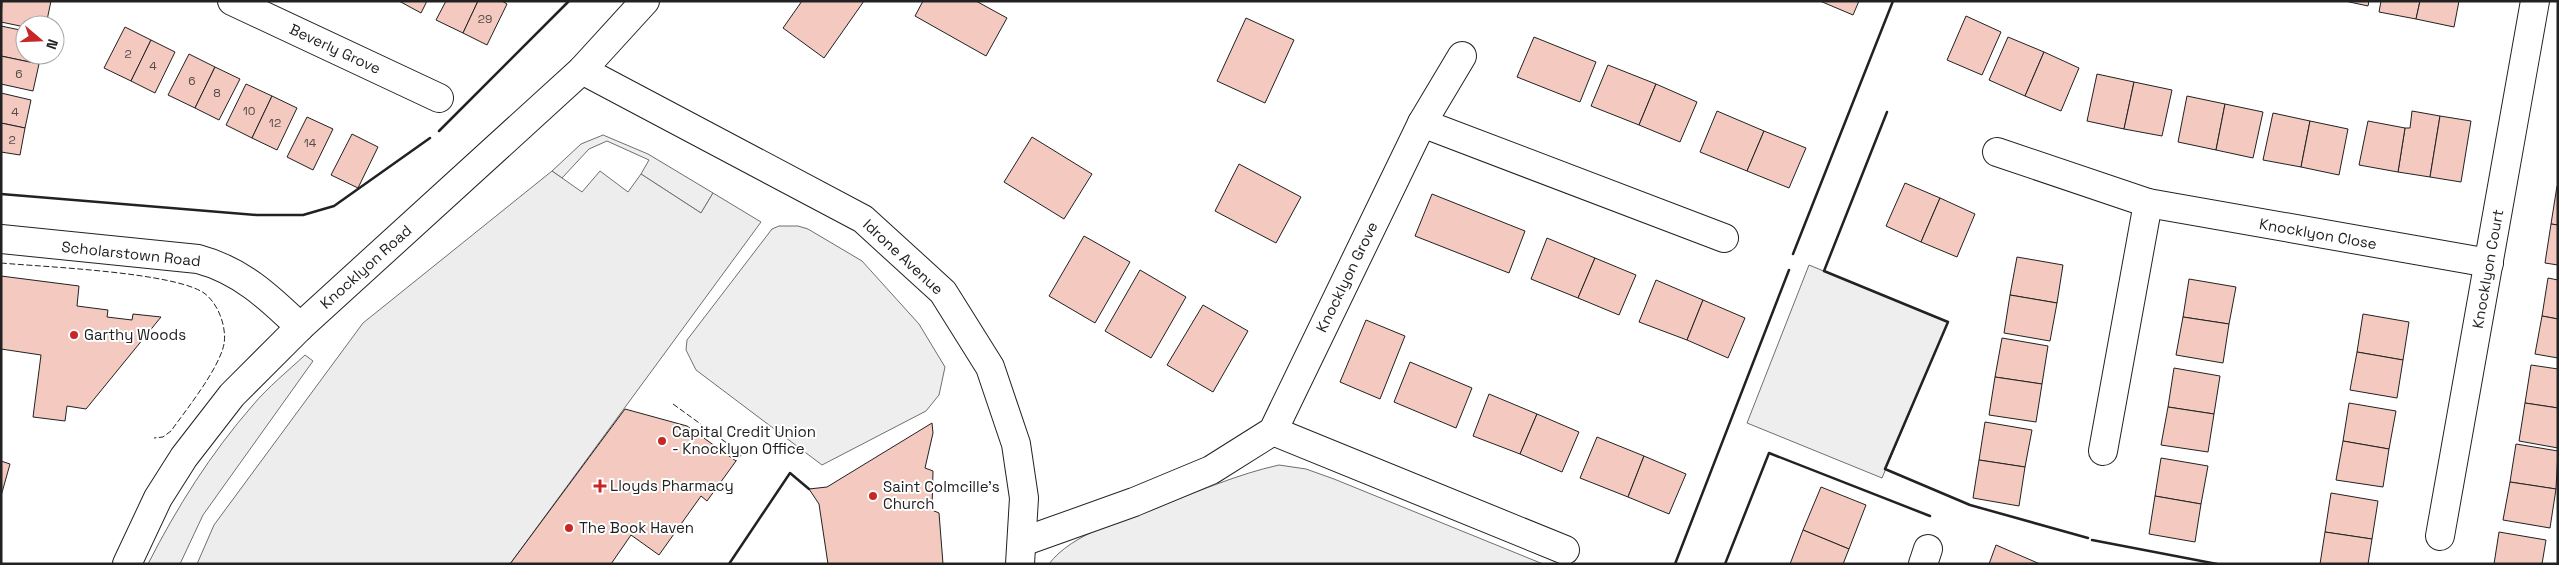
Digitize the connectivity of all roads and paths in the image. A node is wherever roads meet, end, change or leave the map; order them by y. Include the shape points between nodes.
1 (232, 1) edge
2 (645, 1) edge
3 (2535, 1) edge
4 (1462, 56) dead end
5 (582, 70) junction
6 (439, 98) dead end
7 (1422, 123) junction
8 (1997, 152) dead end
9 (2148, 203) junction
10 (1724, 238) dead end
11 (1, 239) edge
12 (2489, 263) junction
13 (300, 326) junction
14 (1273, 432) junction
15 (2103, 451) dead end
16 (2440, 536) dead end
17 (1565, 550) dead end
18 (1021, 553) edge
19 (127, 564) edge

1 - 6 street, Beverly Grove
2 - 5 street, Knocklyon Road
3 - 12 street, Knocklyon Court
4 - 7 street, Knocklyon Grove
5 - 13 street, Knocklyon Road
5 - 18 street, Idrone Avenue via 863,219 943,292 990,367 1016,444 1024,498
7 - 10 street
7 - 14 street, Knocklyon Grove
8 - 9 street, Knocklyon Close
9 - 12 street, Knocklyon Close
9 - 15 street
11 - 13 street, Scholarstown Road via 198,259 216,264 249,281
12 - 16 street, Knocklyon Court
13 - 19 street, Knocklyon Road via 232,396 184,457 158,498
14 - 17 street
14 - 18 street via 1211,470

